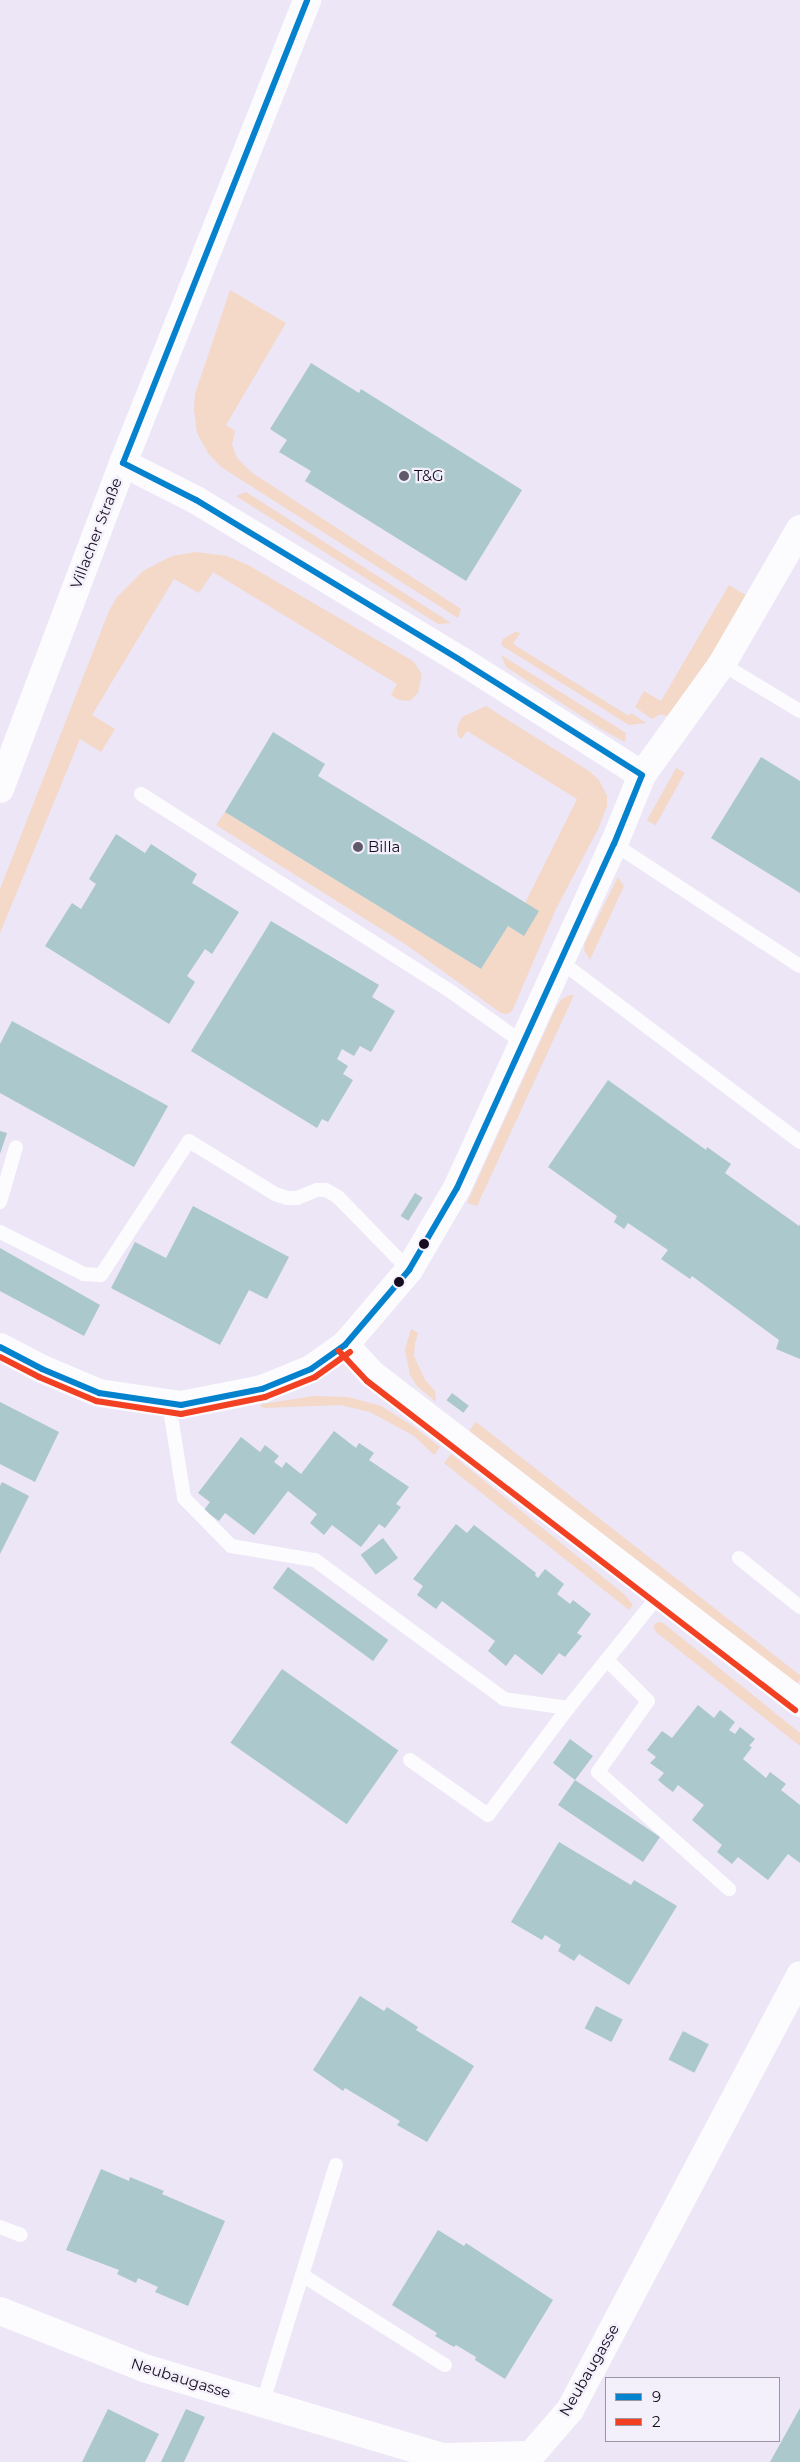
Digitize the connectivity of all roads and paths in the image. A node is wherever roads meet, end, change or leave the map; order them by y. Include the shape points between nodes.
1 (307, 0) edge
2 (123, 463) junction
3 (800, 529) edge
4 (722, 664) junction
5 (800, 711) edge
6 (642, 775) junction
7 (0, 789) edge
8 (141, 794) dead end
9 (614, 844) junction
10 (560, 960) junction
11 (800, 966) edge
12 (523, 1043) junction
13 (800, 1142) edge
14 (16, 1147) dead end
15 (0, 1202) edge
16 (0, 1232) edge
17 (409, 1270) junction
18 (345, 1345) junction
19 (0, 1346) edge
20 (169, 1403) junction
21 (739, 1558) dead end
22 (659, 1595) junction
23 (800, 1607) edge
24 (607, 1660) junction
25 (800, 1703) edge
26 (568, 1708) junction
27 (410, 1760) dead end
28 (729, 1889) dead end
29 (800, 1975) edge
30 (336, 2165) dead end
31 (0, 2227) edge
32 (21, 2235) dead end
33 (302, 2275) junction
34 (0, 2311) edge
35 (445, 2365) dead end
36 (263, 2402) junction

1 - 2 street, Villacher Straße
2 - 6 street via 212,510 462,661
2 - 7 street, Villacher Straße
3 - 4 street
4 - 5 lane
4 - 6 street
6 - 9 street
8 - 12 lane via 437,983
9 - 10 street
9 - 11 lane
10 - 12 street
10 - 13 lane
12 - 17 street via 457,1188
14 - 15 lane
16 - 17 lane via 84,1274 101,1275 189,1141 275,1194 297,1198 326,1190 338,1197
17 - 18 street
18 - 20 street via 310,1368 262,1389 181,1405
18 - 22 street via 379,1380
19 - 20 street via 42,1369 99,1393
20 - 26 lane via 184,1498 231,1546 316,1560 504,1699
21 - 23 lane
22 - 24 lane
22 - 25 street
24 - 26 lane
24 - 28 lane via 648,1701 598,1772
26 - 27 lane via 488,1815
29 - 36 street, Neubaugasse via 570,2410 531,2455 443,2457
30 - 33 lane
31 - 32 lane
33 - 35 lane
33 - 36 lane
34 - 36 street, Neubaugasse via 144,2368

